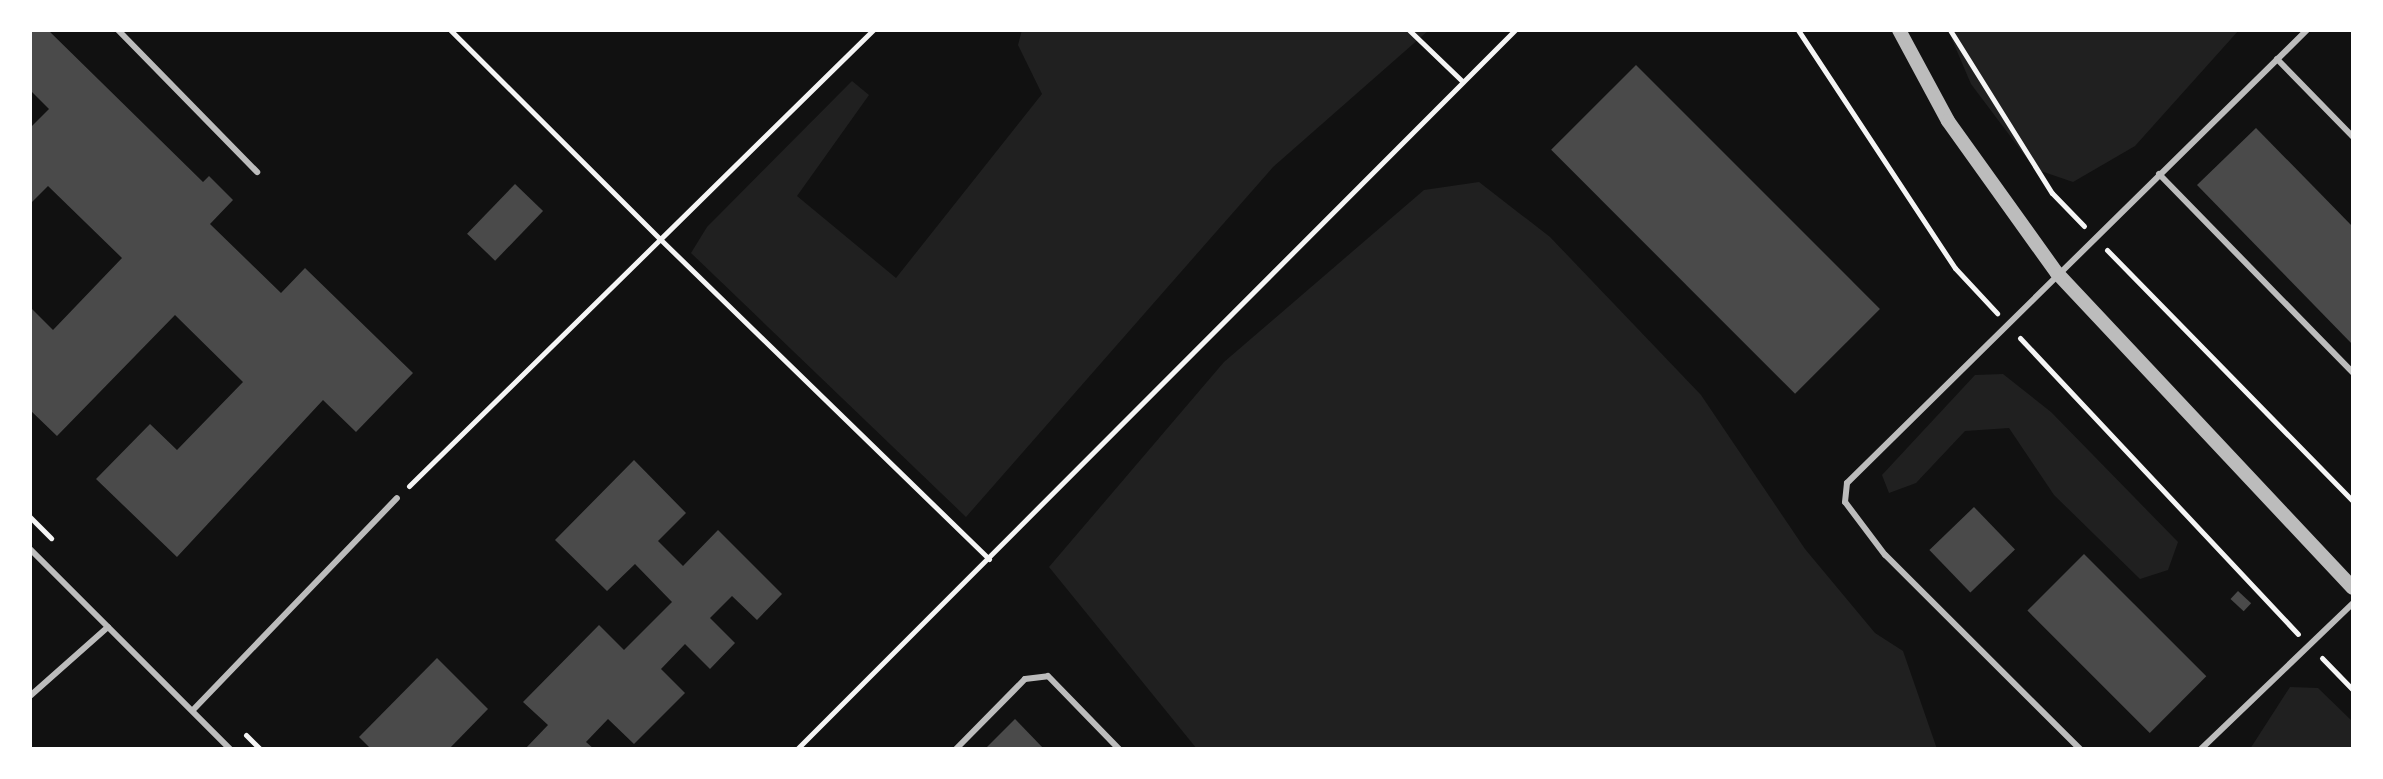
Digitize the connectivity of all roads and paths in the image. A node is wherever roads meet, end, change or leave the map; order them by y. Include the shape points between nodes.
1 (118, 30) edge
2 (450, 30) edge
3 (872, 30) edge
4 (1409, 30) edge
5 (1515, 30) edge
6 (1798, 30) edge
7 (1899, 30) edge
8 (1950, 30) edge
9 (2307, 30) edge
10 (2277, 59) junction
11 (1462, 81) junction
12 (2353, 137) edge
13 (257, 172) dead end
14 (2159, 174) junction
15 (2094, 237) junction
16 (660, 239) junction
17 (2057, 273) junction
18 (2008, 325) junction
19 (2353, 373) edge
20 (397, 498) joint
21 (2353, 501) edge
22 (30, 549) edge
23 (989, 559) junction
24 (2353, 588) edge
25 (2353, 603) edge
26 (108, 627) junction
27 (2310, 646) junction
28 (2353, 690) edge
29 (30, 696) edge
30 (193, 710) junction
31 (230, 749) edge
32 (797, 749) edge
33 (956, 749) edge
34 (1119, 749) edge
35 (2080, 749) edge
36 (2201, 749) edge

1 - 13 lane
2 - 16 path
3 - 16 path
4 - 11 path
5 - 11 path
6 - 18 path via 1955,268
7 - 17 street via 1948,121
8 - 15 path via 2052,193
9 - 10 lane
10 - 12 lane
10 - 14 lane
11 - 23 path
14 - 15 lane
14 - 19 lane
15 - 17 lane
15 - 21 path
16 - 20 path
16 - 23 path
17 - 18 lane
17 - 24 street
18 - 27 path
18 - 35 lane via 1847,483 1845,502 1885,555
20 - 30 lane
22 - 26 lane
23 - 32 path
25 - 27 lane
26 - 29 lane
26 - 30 lane
27 - 28 path
27 - 36 lane
30 - 31 lane
33 - 34 lane via 1025,679 1048,676

